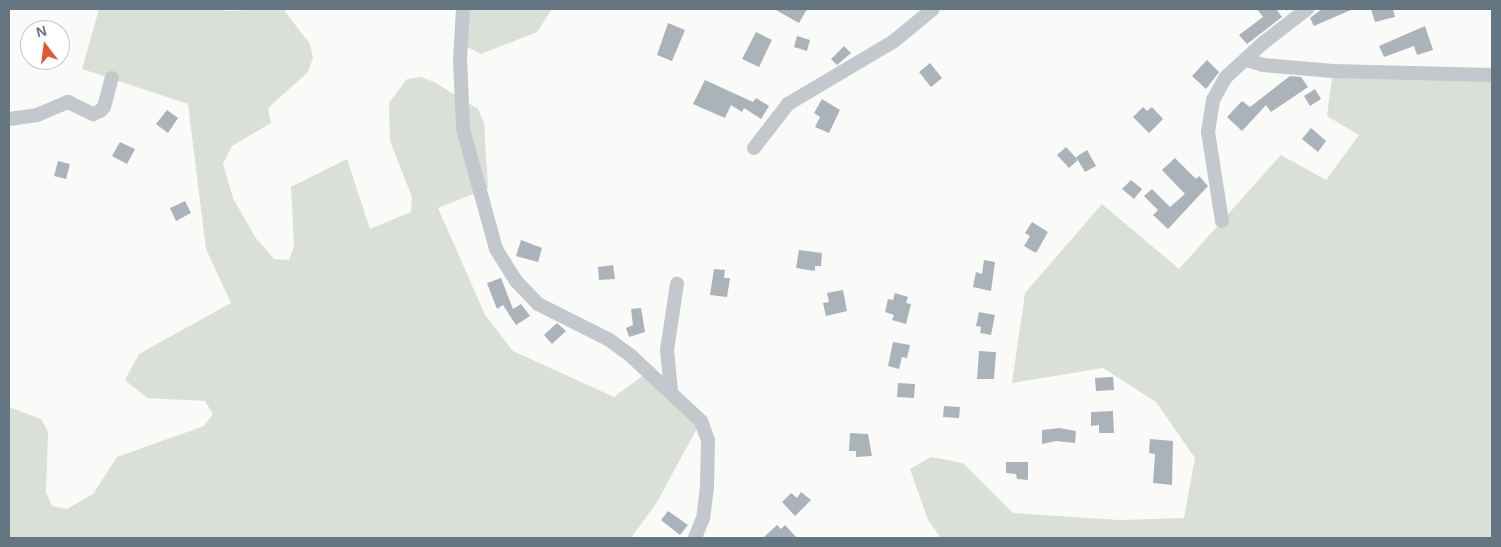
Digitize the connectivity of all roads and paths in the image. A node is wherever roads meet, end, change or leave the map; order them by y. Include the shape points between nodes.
1 (463, 9) edge
2 (933, 9) edge
3 (1307, 9) edge
4 (1247, 60) junction
5 (1492, 75) edge
6 (112, 78) dead end
7 (9, 120) edge
8 (754, 148) dead end
9 (1222, 221) dead end
10 (677, 284) dead end
11 (670, 390) junction
12 (695, 538) edge

1 - 11 street via 460,59 463,129 491,235 506,267 525,293 538,304 608,339
2 - 8 street via 894,41 788,104
3 - 4 street via 1263,43
4 - 5 street via 1264,65 1333,70
4 - 9 street via 1219,88 1209,116 1211,165
6 - 7 street via 104,107 93,114 68,102 37,116
10 - 11 street via 667,350
11 - 12 street via 701,421 708,440 707,488

